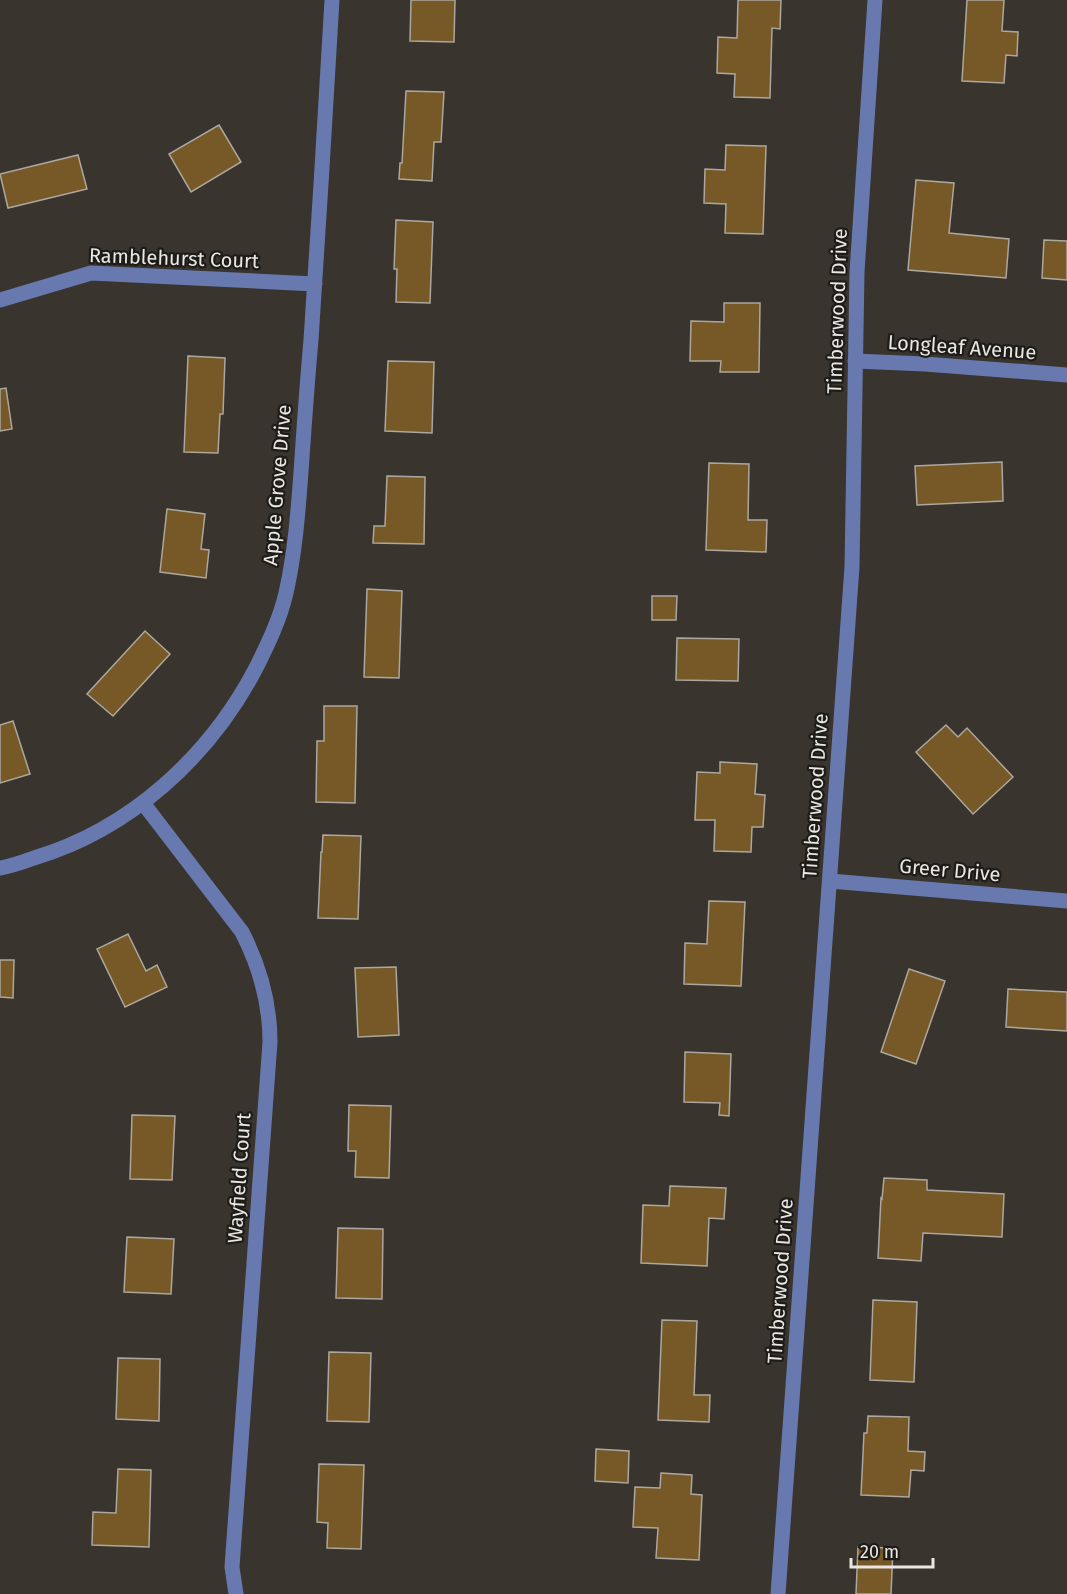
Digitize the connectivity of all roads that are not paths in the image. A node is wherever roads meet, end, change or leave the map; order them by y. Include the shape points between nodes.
1 (332, 0) edge
2 (874, 0) edge
3 (315, 284) junction
4 (0, 300) edge
5 (855, 362) junction
6 (1067, 375) edge
7 (143, 803) junction
8 (0, 868) edge
9 (830, 881) junction
10 (1067, 901) edge
11 (236, 1594) edge
12 (778, 1594) edge

1 - 3 street, Apple Grove Drive
2 - 5 street, Timberwood Drive
3 - 4 street, Ramblehurst Court via 91,273
3 - 7 street, Apple Grove Drive via 296,545 285,595 264,652 228,716 179,772
5 - 6 street, Longleaf Avenue
5 - 9 street, Timberwood Drive via 852,567
7 - 8 street, Apple Grove Drive via 87,837
7 - 11 street, Wayfield Court via 242,932 264,988 270,1024 232,1567
9 - 10 street, Greer Drive
9 - 12 street, Timberwood Drive

